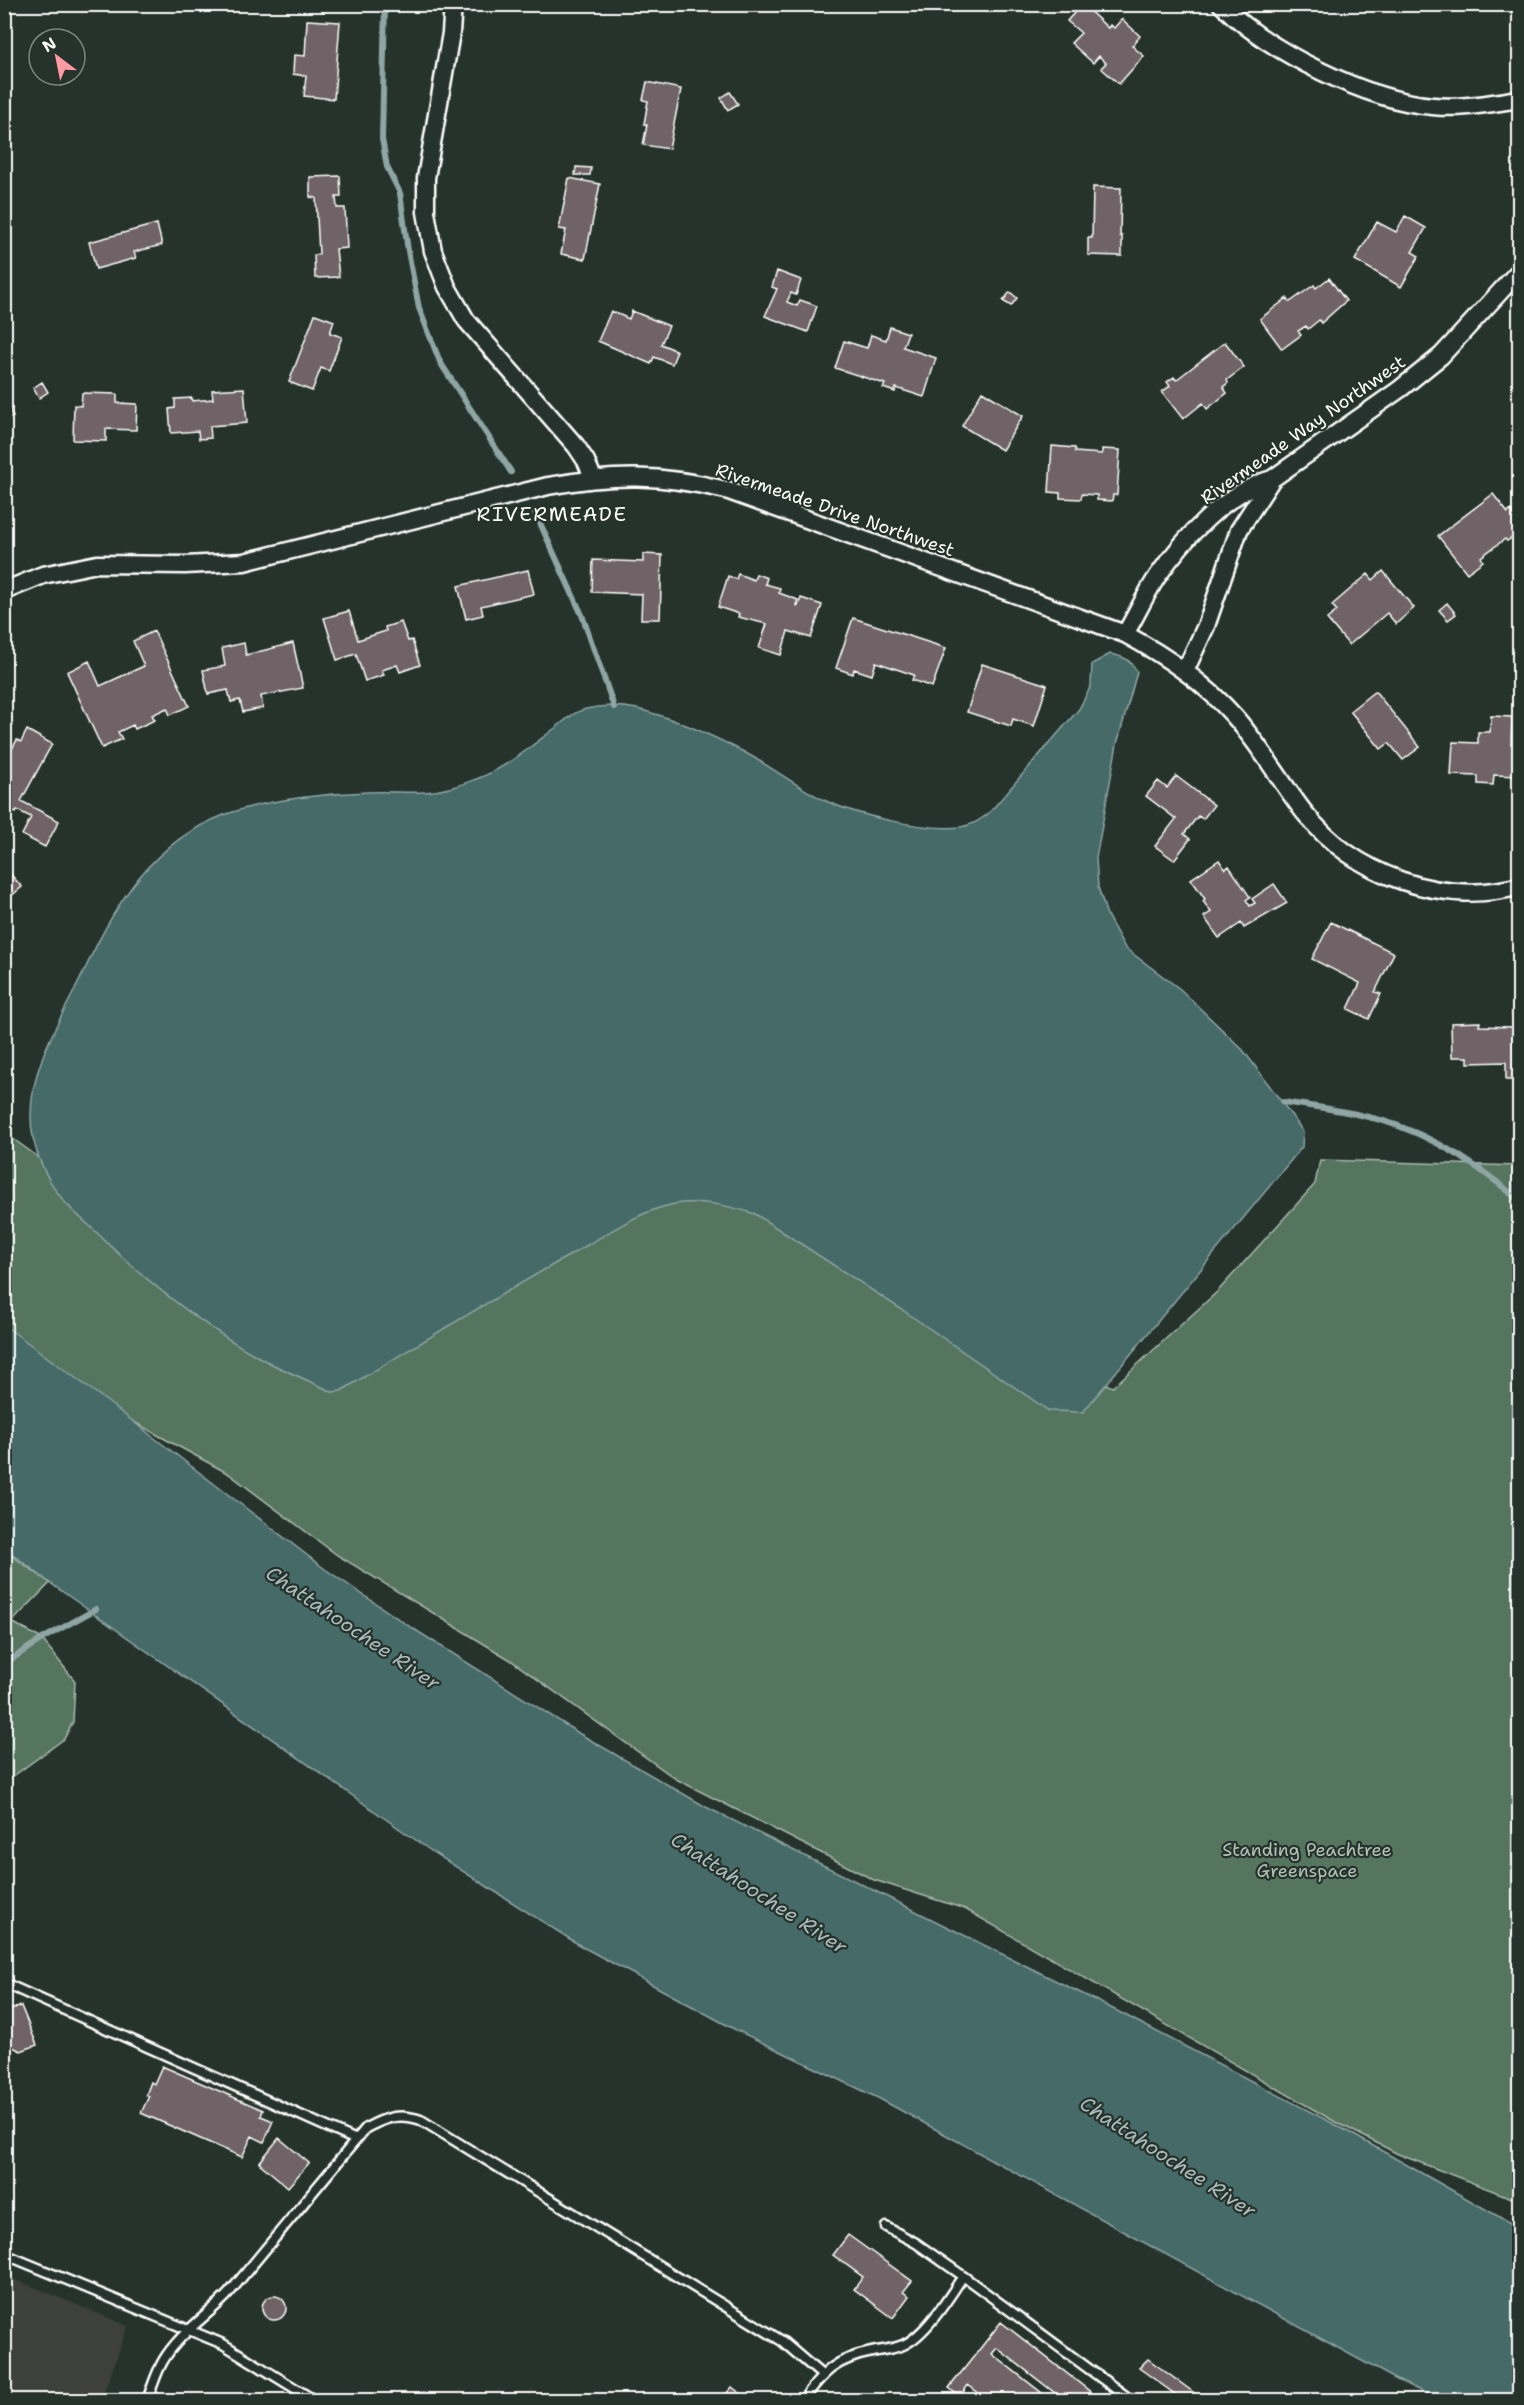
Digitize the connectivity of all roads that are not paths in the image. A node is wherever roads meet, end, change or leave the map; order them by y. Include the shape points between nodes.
1 (453, 4) edge
2 (1221, 4) edge
3 (1520, 99) edge
4 (1520, 270) edge
5 (593, 478) junction
6 (1272, 478) junction
7 (4, 591) edge
8 (1125, 634) junction
9 (1185, 671) junction
10 (1520, 886) edge
11 (4, 1983) edge
12 (356, 2140) junction
13 (886, 2227) dead end
14 (4, 2254) edge
15 (963, 2276) junction
16 (188, 2331) junction
17 (823, 2376) junction
18 (147, 2400) edge
19 (314, 2400) edge
20 (803, 2400) edge
21 (1131, 2400) edge

1 - 5 street via 426,178 426,212 433,251 466,320 576,446
2 - 3 street via 1276,48 1377,94 1407,103 1458,107
4 - 6 street, Rivermeade Way Northwest via 1441,356
5 - 7 street, Rivermeade Drive Northwest via 244,562 185,566 97,564 43,575
5 - 8 street, Rivermeade Drive Northwest via 660,477 726,490
6 - 8 street, Rivermeade Way Northwest via 1233,499 1189,537 1156,578
6 - 9 street via 1239,530 1206,626
8 - 9 street, Rivermeade Drive Northwest
9 - 10 street, Rivermeade Drive Northwest via 1234,716 1305,814 1361,862 1400,881 1432,889 1469,892
11 - 12 lane
12 - 16 lane via 229,2293
12 - 17 lane via 366,2128 389,2116 422,2120 782,2341
13 - 15 lane
14 - 16 lane
15 - 17 lane via 933,2319 904,2345 850,2356
15 - 21 lane
16 - 18 lane via 163,2361
16 - 19 lane via 223,2344
17 - 20 lane

